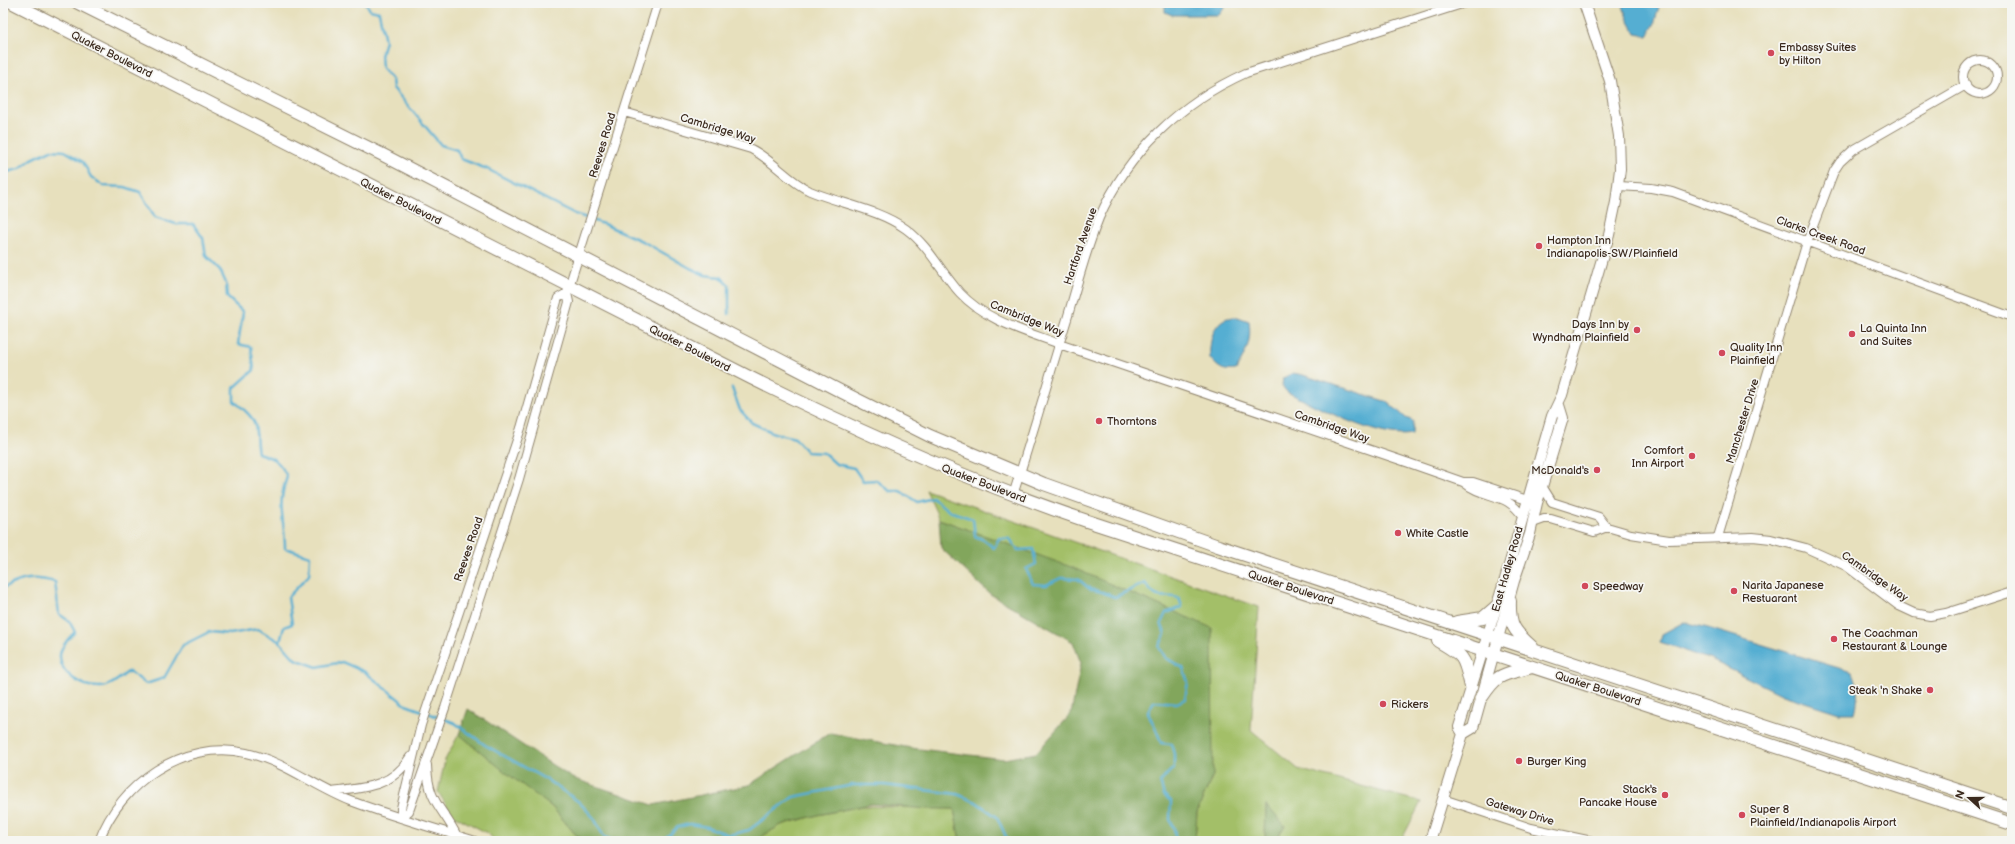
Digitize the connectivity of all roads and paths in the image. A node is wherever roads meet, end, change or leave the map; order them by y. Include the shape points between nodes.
1 (13, 3) edge
2 (78, 3) edge
3 (658, 3) edge
4 (1465, 3) edge
5 (1584, 3) edge
6 (1966, 85) junction
7 (624, 112) junction
8 (1619, 186) junction
9 (1807, 242) junction
10 (579, 258) junction
11 (568, 290) junction
12 (2012, 318) edge
13 (1059, 344) junction
14 (1558, 405) junction
15 (1020, 474) junction
16 (1463, 482) junction
17 (1542, 486) junction
18 (1013, 495) junction
19 (1532, 502) junction
20 (1523, 517) junction
21 (1532, 523) junction
22 (1607, 527) junction
23 (1718, 537) junction
24 (2012, 592) edge
25 (1510, 601) junction
26 (1498, 605) junction
27 (1450, 622) junction
28 (1413, 627) junction
29 (1494, 636) junction
30 (1482, 650) junction
31 (1538, 651) junction
32 (1494, 654) junction
33 (1532, 667) junction
34 (1471, 687) junction
35 (1482, 698) junction
36 (1463, 734) junction
37 (415, 748) junction
38 (427, 763) junction
39 (332, 792) junction
40 (1443, 799) junction
41 (2012, 808) edge
42 (401, 818) junction
43 (2012, 824) edge
44 (458, 836) junction
45 (99, 841) edge
46 (474, 841) edge
47 (1430, 841) edge
48 (1592, 841) edge

1 - 11 main road, Quaker Boulevard
2 - 10 main road, Quaker Boulevard via 383,155
3 - 7 street, Reeves Road
4 - 13 street, Hartford Avenue via 1246,73 1218,87 1178,114 1139,153 1125,171 1107,203 1089,248
5 - 8 street, East Hadley Road via 1610,81 1619,142
6 - 6 street via 1977,93 1991,89 1997,78 1994,67 1986,61 1972,62 1964,73
6 - 9 street, Manchester Drive via 1846,155 1834,171
7 - 10 street, Reeves Road
7 - 13 street, Cambridge Way via 751,148 810,191 898,224 921,242 960,293 974,307 992,318
8 - 9 street, Clarks Creek Road via 1673,192
8 - 14 street, East Hadley Road via 1610,235
9 - 12 street, Clarks Creek Road
9 - 23 street, Manchester Drive
10 - 11 street, Reeves Road
10 - 15 main road, Quaker Boulevard via 873,408
11 - 18 main road, Quaker Boulevard via 838,421
11 - 37 street, Reeves Road via 558,298 521,428
11 - 38 street, Reeves Road via 569,302 530,441
13 - 15 street, Hartford Avenue
13 - 16 street, Cambridge Way
14 - 17 street, East Hadley Road via 1563,418
14 - 19 street, East Hadley Road via 1552,416
15 - 18 street, Hartford Avenue
15 - 27 main road, Quaker Boulevard via 1146,521
16 - 19 street, Cambridge Way via 1473,482
16 - 20 street, Cambridge Way via 1472,489 1512,503
17 - 19 street, East Hadley Road
17 - 22 street, Cambridge Way via 1552,502 1599,517
18 - 28 main road, Quaker Boulevard
19 - 20 street, East Hadley Road
19 - 21 street, East Hadley Road
20 - 26 street, East Hadley Road
21 - 22 street, Cambridge Way via 1551,519 1594,532
21 - 25 street, East Hadley Road
22 - 23 street, Cambridge Way via 1647,538 1687,540
23 - 24 street, Cambridge Way via 1771,539 1816,552 1856,573 1903,608 1921,615 1946,614
25 - 29 street, East Hadley Road
25 - 31 main road via 1509,617 1512,625
26 - 27 main road via 1483,618
26 - 29 street, East Hadley Road
27 - 29 main road, Quaker Boulevard
28 - 30 main road, Quaker Boulevard
28 - 34 main road via 1459,653 1466,663
29 - 30 street, East Hadley Road
29 - 31 main road, Quaker Boulevard
29 - 32 street, East Hadley Road
30 - 32 main road, Quaker Boulevard
30 - 34 street, East Hadley Road
31 - 41 main road, Quaker Boulevard
32 - 33 main road, Quaker Boulevard
32 - 35 street, East Hadley Road
33 - 35 main road via 1500,675
33 - 43 main road, Quaker Boulevard
34 - 36 street, East Hadley Road via 1459,727
35 - 36 street, East Hadley Road via 1473,728
36 - 40 street, East Hadley Road
37 - 39 street via 404,767 386,781 368,787
37 - 42 street, Reeves Road
38 - 42 street, Reeves Road via 409,811
38 - 44 street via 427,779 432,796
39 - 42 street
39 - 45 street via 269,761 247,753 218,749 184,757 158,769 132,788 114,809
40 - 47 street, East Hadley Road
40 - 48 street, Gateway Drive via 1531,828
42 - 44 street
44 - 46 street

